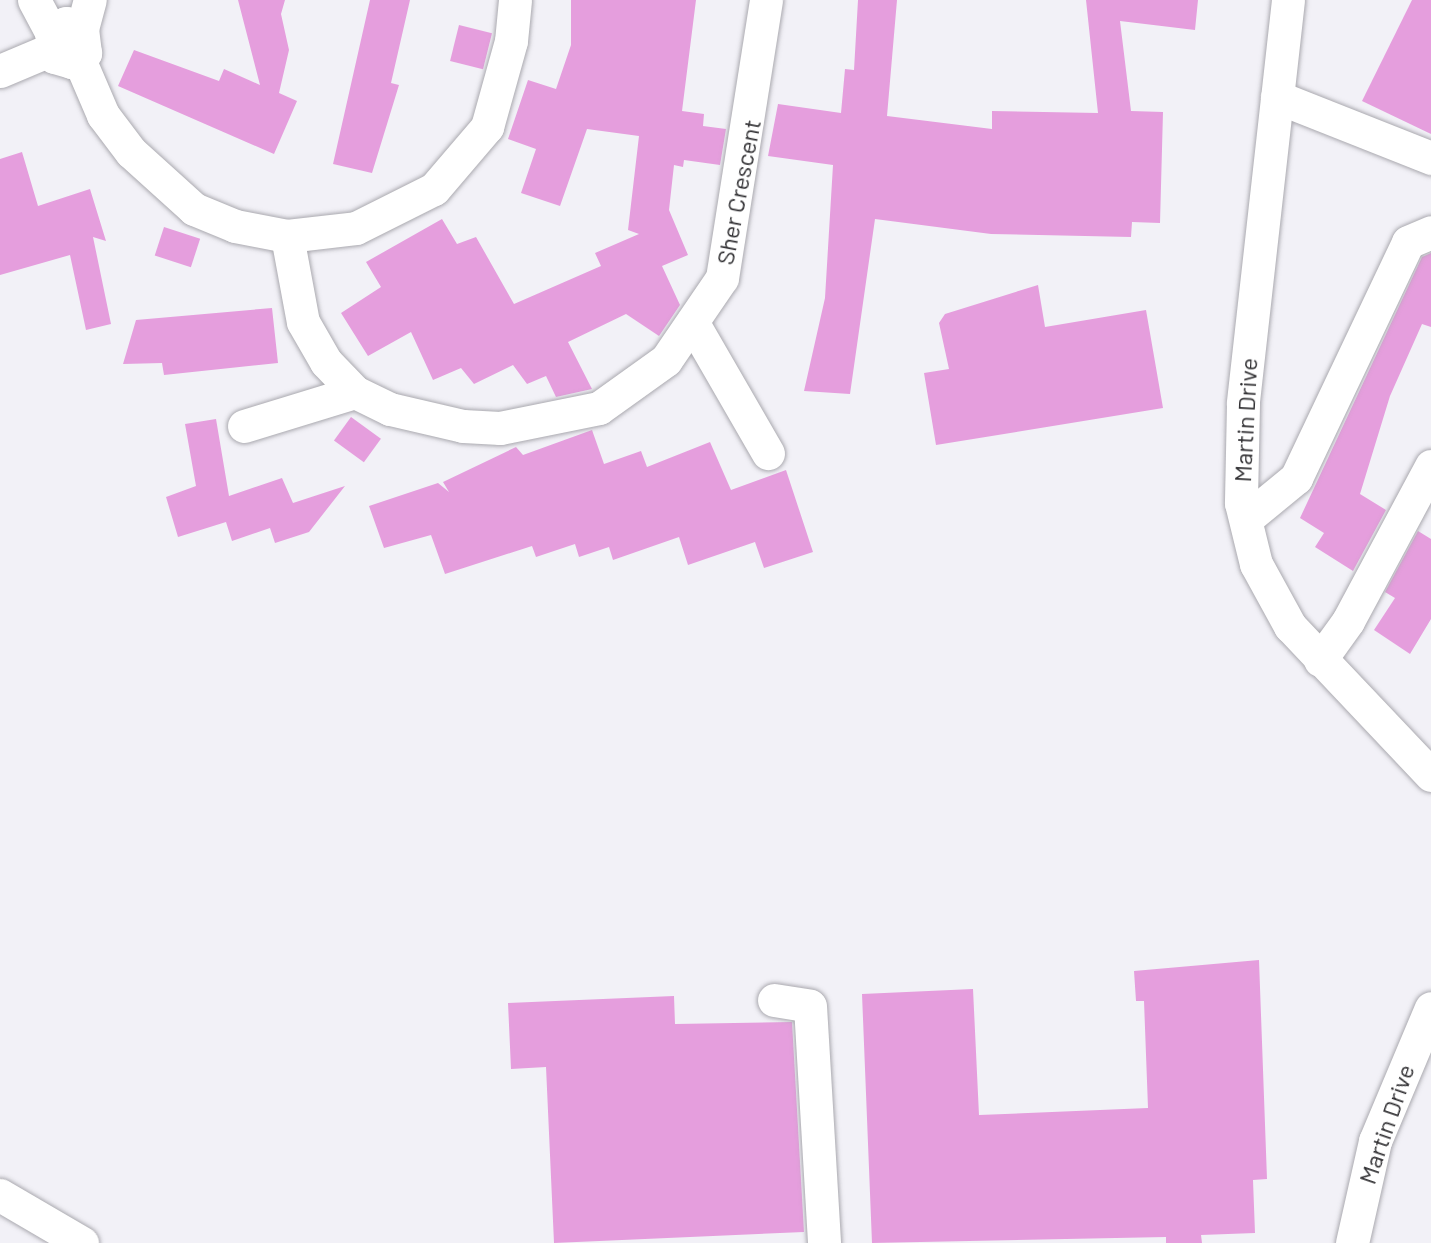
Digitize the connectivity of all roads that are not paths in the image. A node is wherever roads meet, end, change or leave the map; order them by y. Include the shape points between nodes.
1 (34, 0) edge
2 (515, 0) edge
3 (766, 0) edge
4 (1288, 0) edge
5 (70, 34) edge
6 (0, 71) edge
7 (1277, 97) junction
8 (1431, 158) edge
9 (1431, 232) edge
10 (287, 236) junction
11 (694, 326) junction
12 (355, 392) junction
13 (244, 426) dead end
14 (768, 453) dead end
15 (1431, 466) edge
16 (1246, 519) junction
17 (1320, 660) junction
18 (1431, 775) edge
19 (774, 1000) dead end
20 (1431, 1008) edge
21 (0, 1195) edge
22 (82, 1243) edge
23 (824, 1243) edge
24 (1352, 1243) edge

1 - 5 street
2 - 10 street via 500,90 487,127 466,157 434,189 397,212 356,228
3 - 11 street, Sher Crescent via 732,241 722,278
4 - 7 street, Martin Drive
5 - 6 street
5 - 10 street via 103,115 162,184 194,208 235,226
7 - 8 street
7 - 16 street, Martin Drive via 1243,404
9 - 16 street via 1408,242 1296,478
10 - 12 street, Sher Crescent via 303,322 326,362
11 - 12 street, Sher Crescent via 638,385 599,408 545,421 500,428 434,422
11 - 14 street
12 - 13 street
15 - 17 street via 1348,621
16 - 17 street, Martin Drive via 1256,564 1290,626
17 - 18 street, Martin Drive
19 - 23 street via 810,1006
20 - 24 street, Martin Drive via 1376,1141
21 - 22 street

